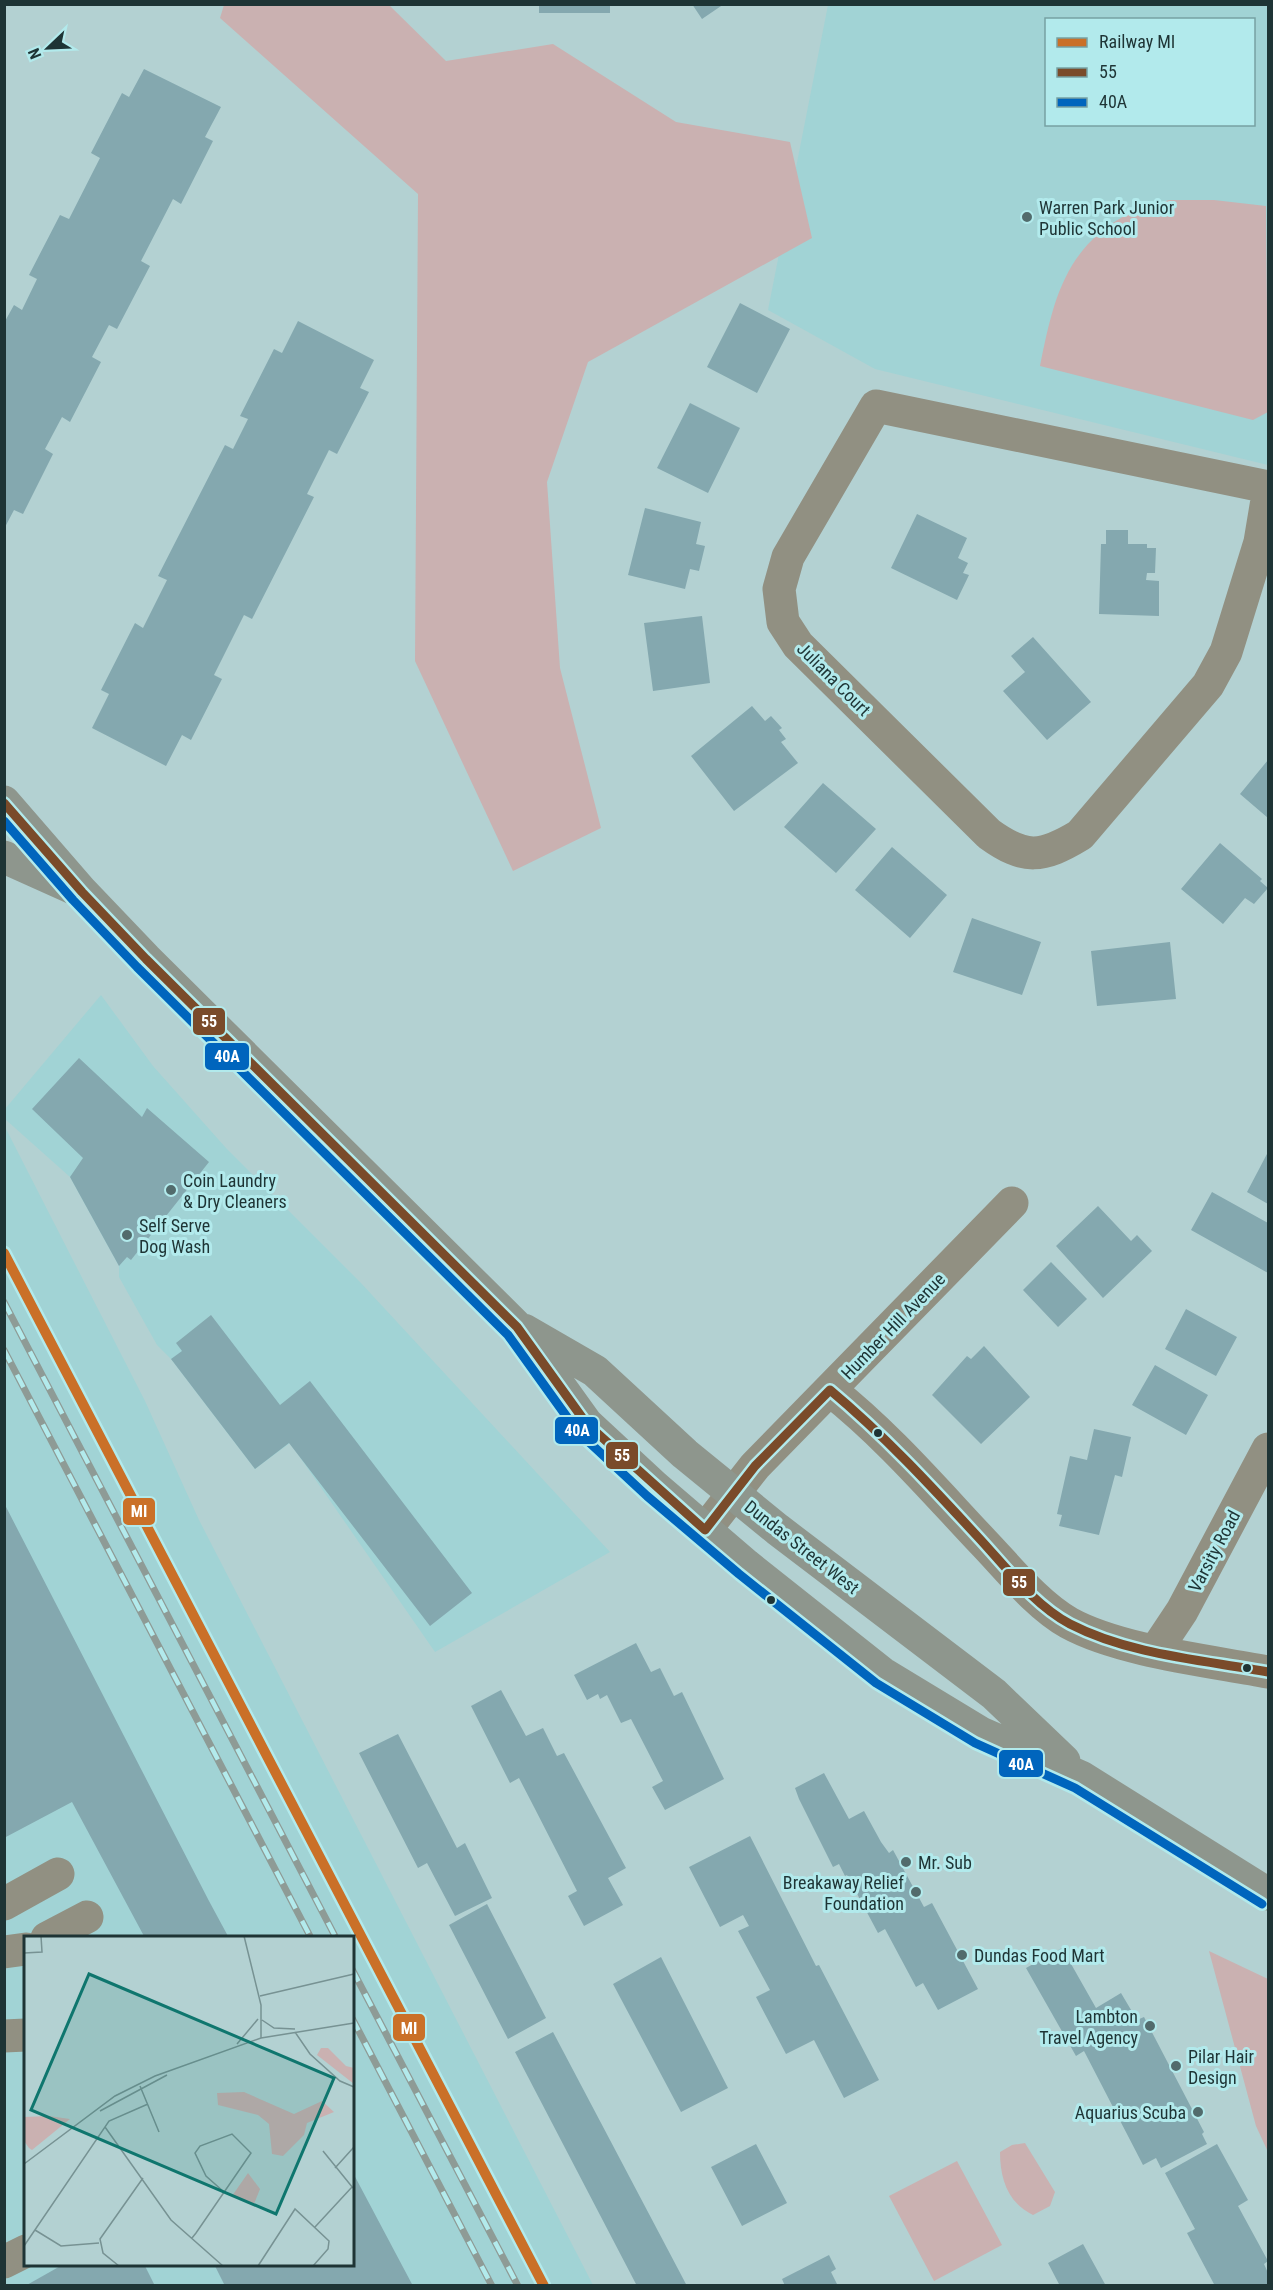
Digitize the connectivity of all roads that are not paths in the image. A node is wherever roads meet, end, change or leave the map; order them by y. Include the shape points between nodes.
1 (1269, 487) edge
2 (1269, 494) edge
3 (4, 802) edge
4 (4, 857) edge
5 (82, 892) junction
6 (1012, 1203) dead end
7 (517, 1327) junction
8 (830, 1390) junction
9 (1269, 1449) edge
10 (734, 1493) junction
11 (705, 1530) junction
12 (1156, 1650) junction
13 (1269, 1672) edge
14 (1081, 1777) junction
15 (58, 1874) dead end
16 (1269, 1894) edge
17 (4, 1904) edge
18 (87, 1917) dead end
19 (51, 1936) edge
20 (24, 1949) edge
21 (4, 1952) edge
22 (24, 2035) edge
23 (4, 2036) edge
24 (24, 2252) edge
25 (4, 2262) edge

1 - 2 street, Juliana Court via 876,406 788,557 779,589 783,622 798,645 990,834 1011,850 1036,854 1059,848 1080,836 1208,685 1226,652 1260,542
3 - 5 main road, Dundas Street West
4 - 5 main road
5 - 7 main road, Dundas Street West
6 - 8 street, Humber Hill Avenue
7 - 10 main road, Dundas Street West via 595,1371 685,1454
7 - 11 main road, Dundas Street West via 586,1423
8 - 10 street, Humber Hill Avenue via 755,1466
8 - 12 street via 853,1408 1020,1581 1068,1622 1097,1635
9 - 12 street, Varsity Road via 1182,1611
10 - 11 street, Humber Hill Avenue
10 - 14 main road, Dundas Street West via 994,1694
11 - 14 main road, Dundas Street West via 882,1673 981,1733
12 - 13 street
14 - 16 main road, Dundas Street West
15 - 17 street
18 - 19 street
20 - 21 street
22 - 23 street
24 - 25 street

